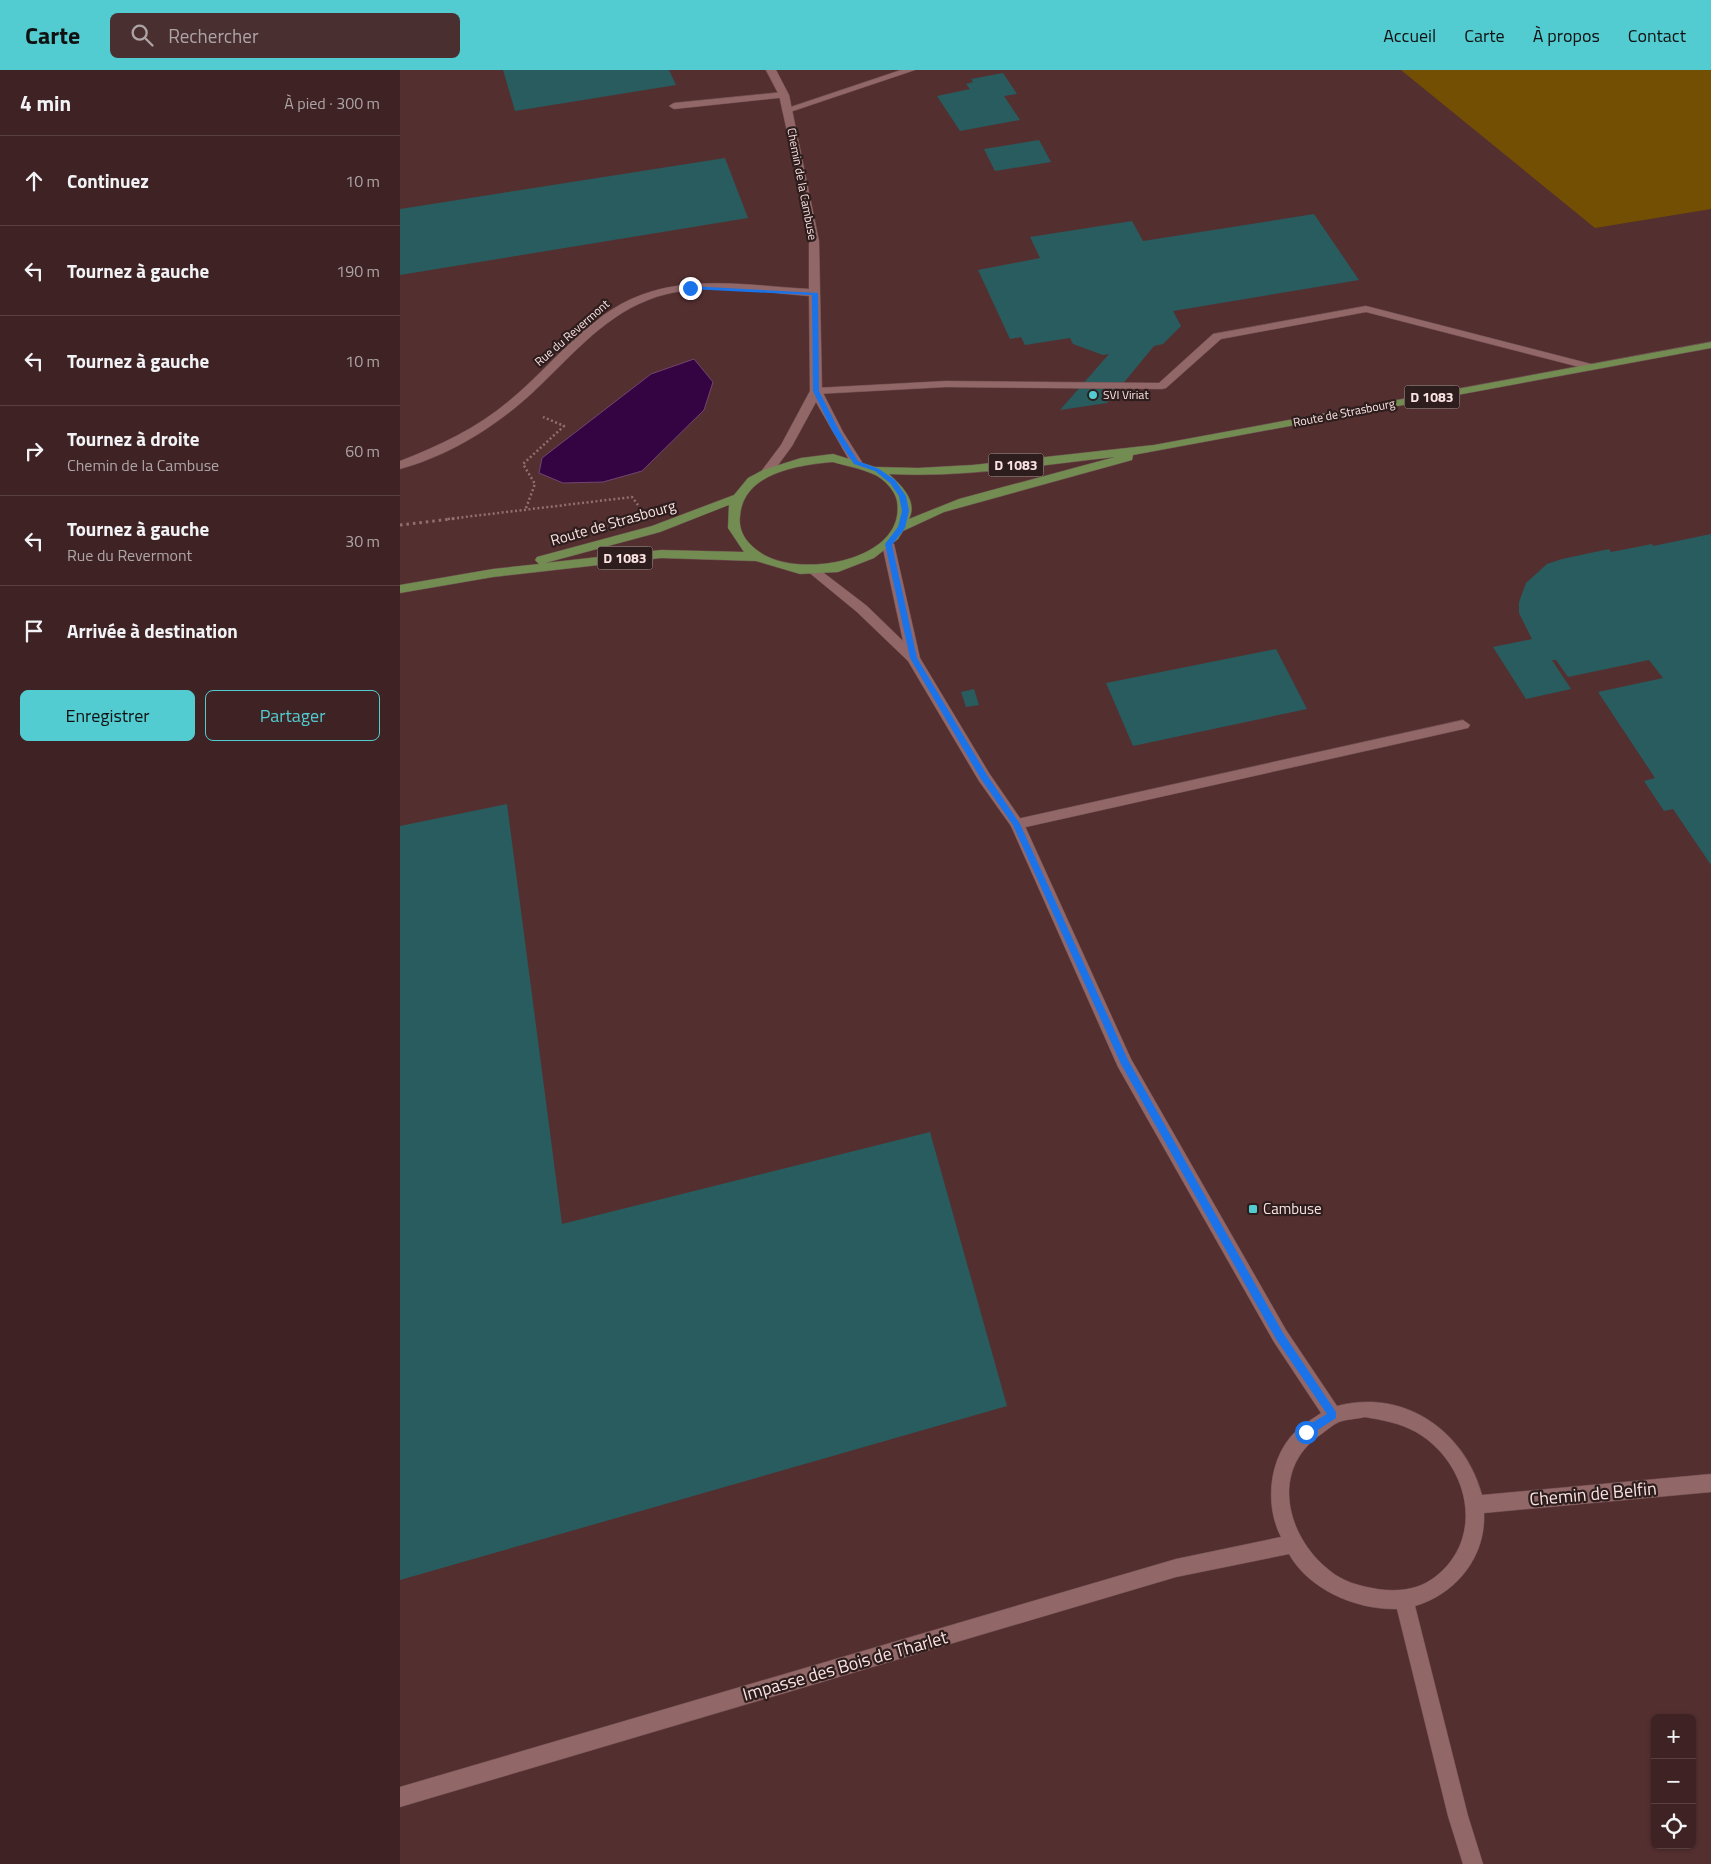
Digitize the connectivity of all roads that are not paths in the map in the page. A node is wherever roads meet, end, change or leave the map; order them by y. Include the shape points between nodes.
1 (771, 70) edge
2 (910, 70) edge
3 (784, 95) junction
4 (674, 106) dead end
5 (787, 110) junction
6 (815, 293) junction
7 (1711, 345) edge
8 (1591, 367) junction
9 (816, 391) junction
10 (1154, 449) junction
11 (856, 462) junction
12 (400, 465) edge
13 (877, 470) junction
14 (766, 473) junction
15 (739, 497) junction
16 (902, 528) junction
17 (888, 544) junction
18 (758, 557) junction
19 (812, 570) junction
20 (493, 573) junction
21 (400, 590) edge
22 (913, 658) junction
23 (1463, 724) dead end
24 (1017, 824) junction
25 (1333, 1415) junction
26 (1711, 1483) edge
27 (1476, 1505) junction
28 (1291, 1544) junction
29 (1404, 1600) junction
30 (400, 1797) edge
31 (1473, 1864) edge

1 - 3 street, Chemin de la Cambuse
2 - 5 street
3 - 4 street
3 - 5 street, Chemin de la Cambuse
5 - 6 street, Chemin de la Cambuse via 810,213
6 - 9 street, Chemin de la Cambuse
6 - 12 street, Rue du Revermont via 690,288 643,298 602,323 512,404 461,439
7 - 8 main road, Route de Strasbourg / D 1083
8 - 9 street via 1366,309 1217,336 1162,386 946,384
8 - 10 main road, Route de Strasbourg / D 1083
9 - 11 street, Chemin de la Cambuse via 836,432
9 - 14 street, Chemin de la Cambuse via 786,446
10 - 13 main road, Route de Strasbourg / D 1083 via 972,469
10 - 16 main road, Route de Strasbourg / D 1083 via 963,502
11 - 13 main road
11 - 14 main road via 832,458 808,460 786,464
13 - 16 main road via 893,481 903,496
14 - 15 main road
15 - 18 main road via 732,513 734,529 742,544
15 - 20 main road, Route de Strasbourg / D 1083 via 656,529
16 - 17 main road
17 - 19 main road via 868,558 851,564
17 - 22 street
18 - 19 main road via 783,567
18 - 20 main road, Route de Strasbourg / D 1083 via 661,554
19 - 22 street via 862,609
20 - 21 main road, Route de Strasbourg / D 1083
22 - 24 street via 984,777
23 - 24 street
24 - 25 street via 1124,1062 1280,1336
25 - 27 street via 1365,1409 1399,1414 1430,1430 1454,1454 1471,1484
25 - 28 street via 1306,1432 1292,1448 1280,1478 1280,1510
26 - 27 street, Chemin de Belfin
27 - 29 street via 1474,1538 1460,1568 1436,1589
28 - 29 street via 1313,1572 1334,1587 1368,1600
28 - 30 street, Impasse des Bois de Tharlet via 1176,1568
29 - 31 street

